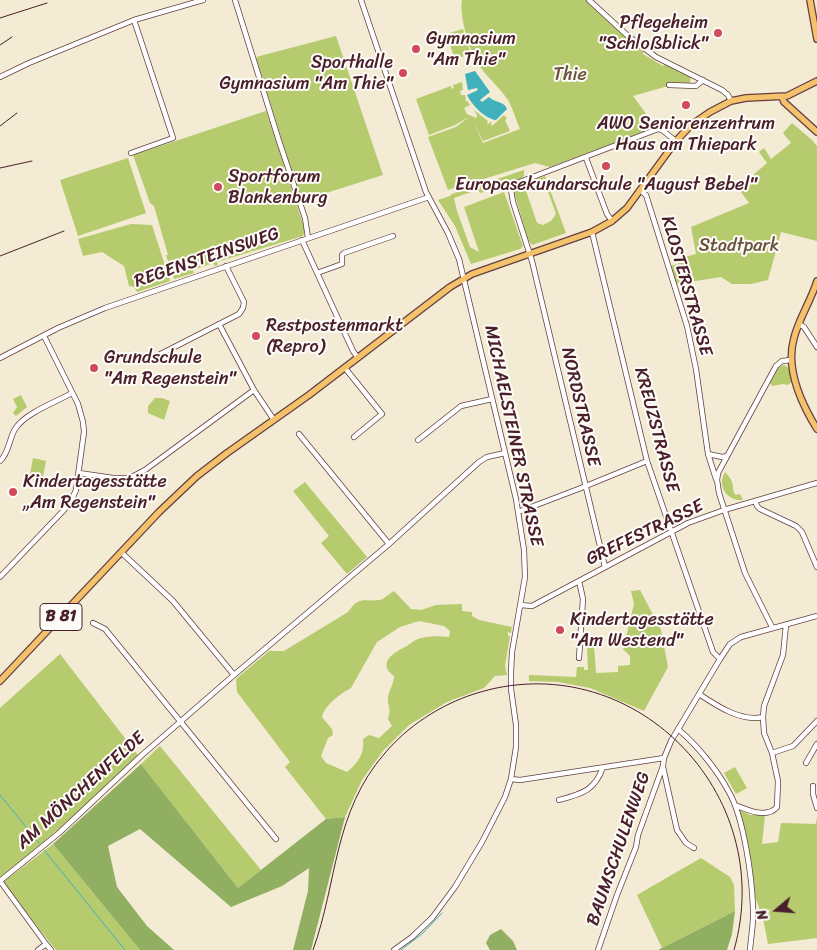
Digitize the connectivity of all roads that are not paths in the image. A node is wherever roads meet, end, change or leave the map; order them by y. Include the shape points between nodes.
1 (203, 0) edge
2 (235, 0) edge
3 (361, 0) edge
4 (589, 0) edge
5 (810, 0) edge
6 (134, 20) junction
7 (817, 39) edge
8 (0, 77) edge
9 (703, 80) junction
10 (817, 80) edge
11 (669, 85) dead end
12 (782, 97) junction
13 (731, 102) junction
14 (817, 132) edge
15 (676, 142) junction
16 (131, 153) dead end
17 (586, 158) junction
18 (640, 190) junction
19 (429, 197) junction
20 (612, 221) junction
21 (592, 232) junction
22 (393, 236) dead end
23 (308, 238) junction
24 (302, 240) junction
25 (530, 254) junction
26 (226, 266) junction
27 (317, 273) junction
28 (464, 278) junction
29 (817, 281) edge
30 (220, 324) junction
31 (799, 324) junction
32 (44, 336) junction
33 (817, 347) edge
34 (0, 358) edge
35 (358, 358) junction
36 (791, 360) junction
37 (147, 361) dead end
38 (345, 368) junction
39 (254, 390) junction
40 (72, 393) junction
41 (492, 399) junction
42 (274, 420) junction
43 (817, 429) edge
44 (300, 434) dead end
45 (354, 437) dead end
46 (418, 440) dead end
47 (505, 453) junction
48 (708, 454) junction
49 (727, 456) junction
50 (0, 461) edge
51 (647, 461) junction
52 (79, 473) junction
53 (717, 480) junction
54 (817, 483) edge
55 (585, 487) junction
56 (755, 501) junction
57 (724, 510) junction
58 (518, 512) junction
59 (672, 532) junction
60 (388, 544) junction
61 (122, 553) junction
62 (605, 567) junction
63 (817, 567) edge
64 (0, 576) edge
65 (579, 581) junction
66 (520, 605) junction
67 (817, 616) edge
68 (94, 622) dead end
69 (786, 625) junction
70 (772, 627) junction
71 (580, 658) dead end
72 (720, 659) junction
73 (234, 675) junction
74 (0, 681) edge
75 (699, 694) junction
76 (762, 717) junction
77 (180, 721) junction
78 (817, 721) edge
79 (679, 730) junction
80 (817, 744) edge
81 (772, 753) junction
82 (664, 758) junction
83 (806, 763) dead end
84 (663, 766) junction
85 (603, 767) junction
86 (512, 779) junction
87 (813, 786) dead end
88 (559, 800) dead end
89 (735, 805) junction
90 (817, 808) edge
91 (276, 839) dead end
92 (694, 848) dead end
93 (0, 881) edge
94 (46, 944) junction
95 (38, 950) edge
96 (51, 950) edge
97 (394, 950) edge
98 (598, 950) edge
99 (750, 950) edge

1 - 6 street
2 - 23 street via 305,218
3 - 19 street, MICHAELSTEINER STRASSE
4 - 9 street via 656,56
5 - 7 main road
6 - 8 street
6 - 16 street via 173,138
9 - 11 street via 696,86
9 - 13 street via 722,90
10 - 12 main road
12 - 13 main road, B 81 via 746,98
12 - 14 main road
13 - 15 main road, B 81 via 703,116
15 - 17 street via 658,129
15 - 18 main road, B 81
17 - 20 street
17 - 25 street, NORDSTRASSE via 517,184 511,190
18 - 20 main road, B 81
18 - 48 street, KLOSTERSTRASSE via 646,195 688,326
19 - 23 street, REGENSTEINSWEG
19 - 28 street, MICHAELSTEINER STRASSE via 455,248
20 - 21 main road, B 81
21 - 25 main road, B 81
21 - 51 street, KREUZSTRASSE
22 - 27 street via 344,253 342,264
23 - 24 street, REGENSTEINSWEG
24 - 26 street, REGENSTEINSWEG
24 - 27 street
25 - 28 main road, B 81
25 - 55 street, NORDSTRASSE
26 - 30 street via 244,302 239,314
26 - 32 street, REGENSTEINSWEG via 105,308
27 - 35 street
28 - 35 main road, B 81
28 - 41 street, MICHAELSTEINER STRASSE
29 - 31 main road
30 - 37 street
30 - 39 street
31 - 33 street
31 - 36 main road
32 - 34 street, REGENSTEINSWEG
32 - 40 street
35 - 38 main road, B 81
36 - 43 main road via 799,392
36 - 49 street via 776,366
38 - 42 main road, B 81
38 - 45 street via 382,414
39 - 42 street
39 - 52 street via 130,478
40 - 50 street via 20,423
40 - 52 street via 84,427
41 - 46 street via 461,406
41 - 47 street, MICHAELSTEINER STRASSE
42 - 61 main road, B 81 via 197,476
44 - 60 street
47 - 58 street, MICHAELSTEINER STRASSE
47 - 60 street, AM MÖNCHENFELDE via 482,459
48 - 49 street
48 - 53 street, KLOSTERSTRASSE
49 - 53 street
51 - 55 street
51 - 59 street, KREUZSTRASSE
52 - 64 street via 75,493 66,508
53 - 57 street, KLOSTERSTRASSE
54 - 56 street, GREFESTRASSE
55 - 58 street
55 - 62 street, NORDSTRASSE
56 - 57 street, GREFESTRASSE
56 - 63 street via 760,509 802,532
57 - 59 street, GREFESTRASSE
57 - 70 street, KLOSTERSTRASSE via 745,573
58 - 66 street, MICHAELSTEINER STRASSE via 525,564
59 - 62 street, GREFESTRASSE
59 - 72 street, KREUZSTRASSE via 714,652
60 - 73 street, AM MÖNCHENFELDE
61 - 73 street via 173,601
61 - 74 main road, B 81
62 - 65 street, GREFESTRASSE
65 - 66 street, GREFESTRASSE via 532,606
65 - 71 street, GREFESTRASSE via 583,599
66 - 86 street, MICHAELSTEINER STRASSE via 511,661 510,683 517,738
67 - 69 street, BAUMSCHULENWEG
68 - 77 street via 105,629
69 - 70 street, BAUMSCHULENWEG
69 - 76 street via 783,655
70 - 72 street, BAUMSCHULENWEG via 734,640
72 - 75 street, BAUMSCHULENWEG
73 - 77 street, AM MÖNCHENFELDE
75 - 76 street via 729,712 754,720
75 - 79 street, BAUMSCHULENWEG
76 - 81 street
77 - 91 street
77 - 93 street, AM MÖNCHENFELDE via 58,833
78 - 81 street via 793,746
79 - 82 street, BAUMSCHULENWEG
79 - 89 street via 719,776
80 - 83 street
81 - 89 street via 778,781 775,810 753,812
82 - 84 street, BAUMSCHULENWEG
82 - 85 street
84 - 92 street via 677,830
84 - 98 street, BAUMSCHULENWEG
85 - 86 street
85 - 88 street via 594,785 585,792
86 - 97 street, MICHAELSTEINER STRASSE via 482,842 455,887 432,918
87 - 90 street
89 - 99 street via 750,869 753,908
93 - 94 street
94 - 95 street
94 - 96 street

